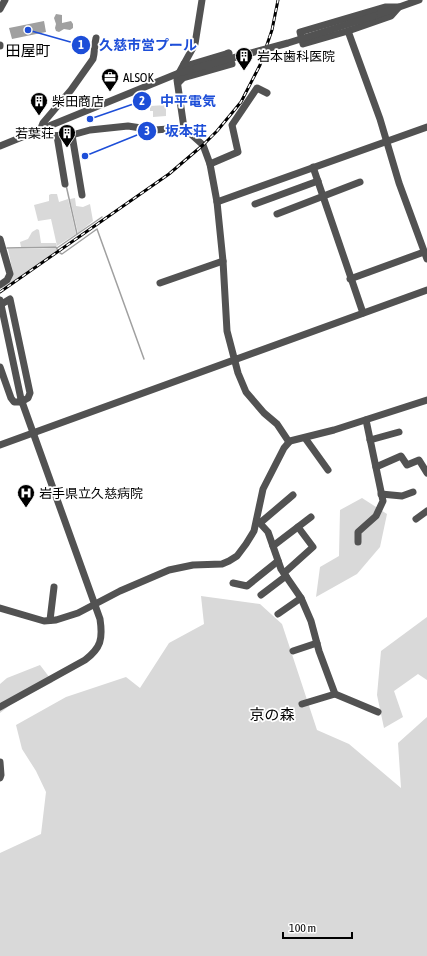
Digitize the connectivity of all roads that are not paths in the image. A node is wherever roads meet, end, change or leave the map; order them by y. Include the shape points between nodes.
1 (5, 0) edge
2 (202, 0) edge
3 (418, 0) edge
4 (399, 8) junction
5 (0, 9) edge
6 (348, 31) junction
7 (96, 38) dead end
8 (184, 64) junction
9 (179, 73) junction
10 (178, 83) junction
11 (267, 93) dead end
12 (427, 127) edge
13 (41, 128) junction
14 (184, 128) junction
15 (72, 135) junction
16 (57, 136) junction
17 (387, 140) junction
18 (0, 146) edge
19 (210, 164) junction
20 (314, 167) junction
21 (318, 181) junction
22 (360, 182) dead end
23 (65, 184) dead end
24 (82, 195) dead end
25 (323, 196) junction
26 (217, 202) junction
27 (255, 204) dead end
28 (277, 214) dead end
29 (0, 239) edge
30 (424, 252) junction
31 (427, 259) edge
32 (224, 261) junction
33 (350, 279) junction
34 (160, 283) dead end
35 (0, 285) edge
36 (427, 290) edge
37 (0, 300) edge
38 (0, 305) edge
39 (362, 313) junction
40 (235, 359) junction
41 (0, 367) edge
42 (427, 400) edge
43 (21, 401) junction
44 (366, 420) junction
45 (399, 432) dead end
46 (33, 434) junction
47 (305, 438) junction
48 (370, 440) junction
49 (289, 442) junction
50 (0, 445) edge
51 (376, 466) junction
52 (328, 470) dead end
53 (427, 473) edge
54 (414, 492) dead end
55 (381, 494) junction
56 (293, 495) dead end
57 (427, 511) edge
58 (311, 517) dead end
59 (416, 519) dead end
60 (258, 522) junction
61 (298, 527) junction
62 (358, 542) dead end
63 (273, 546) junction
64 (278, 561) junction
65 (285, 575) junction
66 (233, 583) dead end
67 (54, 587) dead end
68 (261, 595) dead end
69 (301, 598) junction
70 (94, 604) junction
71 (0, 608) edge
72 (278, 614) dead end
73 (50, 620) junction
74 (317, 643) junction
75 (293, 651) dead end
76 (335, 694) junction
77 (302, 704) dead end
78 (0, 707) edge
79 (378, 712) dead end
80 (0, 762) edge
81 (0, 778) edge

1 - 5 street
2 - 8 street via 195,44
3 - 4 street
4 - 6 street via 391,16
4 - 6 street via 385,7 300,32 303,44
4 - 9 street, bridge via 288,43
6 - 17 street
7 - 13 street via 93,59
8 - 9 street
8 - 10 street via 228,53 232,64 184,78
9 - 10 street
9 - 13 street
10 - 14 street
11 - 19 street via 257,88 232,125 238,152
12 - 17 street
13 - 16 street via 45,136
13 - 18 street
14 - 15 street via 154,130 128,126 90,130
14 - 19 street via 203,145
15 - 16 street
15 - 24 street
16 - 23 street
17 - 20 street
17 - 30 street via 399,183
19 - 26 street
20 - 21 street
20 - 26 street
21 - 25 street
21 - 27 street
22 - 25 street
25 - 28 street
25 - 33 street
26 - 32 street
29 - 35 street via 10,274
30 - 31 street
30 - 33 street
32 - 34 street
32 - 40 street via 227,330
33 - 39 street
36 - 39 street
37 - 43 street, bridge
38 - 43 street via 10,299 30,393 28,398
39 - 40 street
40 - 46 street
40 - 49 street via 246,392 277,424
41 - 43 street via 10,398 14,402
42 - 44 street
43 - 46 street
44 - 47 street
44 - 48 street
45 - 48 street
46 - 50 street
46 - 70 street
47 - 49 street
47 - 52 street
48 - 51 street
49 - 60 street via 263,489
51 - 53 street via 401,456 407,465 419,460
51 - 55 street
54 - 55 street via 402,496
55 - 62 street via 383,501 376,516 358,532
56 - 60 street
57 - 59 street
58 - 61 street
60 - 63 street via 268,532
60 - 70 street via 246,544 230,561 169,570
61 - 63 street
61 - 65 street via 313,547
63 - 64 street
64 - 65 street
64 - 66 street via 247,586
65 - 68 street
65 - 69 street
67 - 73 street
69 - 72 street
69 - 74 street via 312,621
70 - 73 street via 70,616
70 - 78 street via 102,631 101,640 92,655
71 - 73 street via 44,621
74 - 75 street
74 - 76 street
76 - 77 street
76 - 79 street
80 - 81 street

